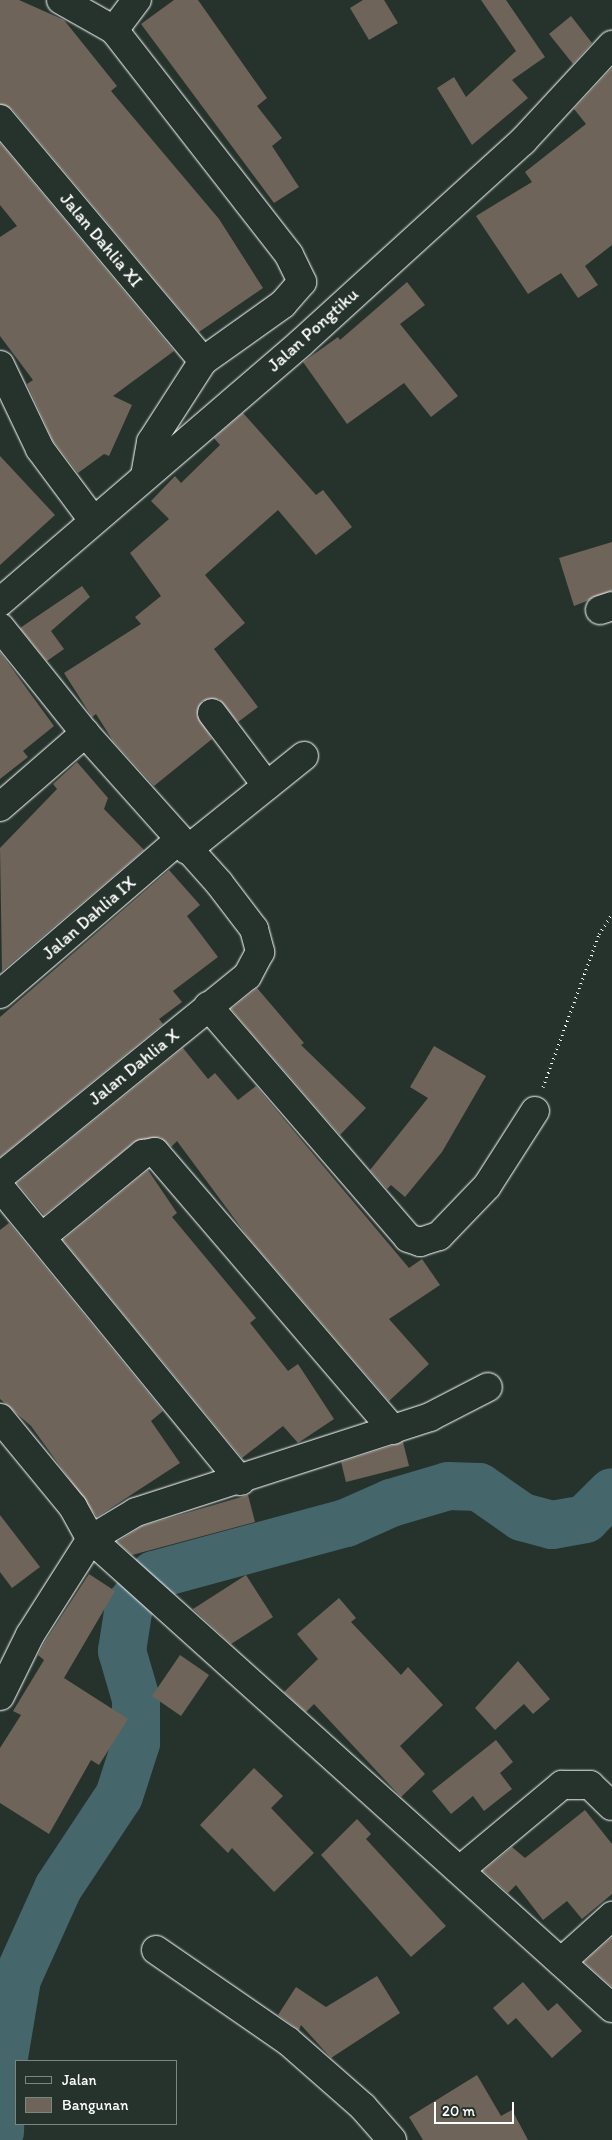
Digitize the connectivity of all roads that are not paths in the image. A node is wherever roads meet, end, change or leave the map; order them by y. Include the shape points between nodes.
1 (61, 0) edge
2 (138, 0) edge
3 (114, 30) junction
4 (612, 45) edge
5 (0, 119) edge
6 (203, 361) junction
7 (0, 365) edge
8 (145, 475) junction
9 (93, 520) junction
10 (0, 602) edge
11 (0, 627) edge
12 (212, 713) dead end
13 (85, 733) junction
14 (304, 756) dead end
15 (268, 786) junction
16 (0, 807) edge
17 (183, 846) junction
18 (0, 994) edge
19 (208, 1006) junction
20 (535, 1111) road end
21 (0, 1177) edge
22 (0, 1187) edge
23 (42, 1237) junction
24 (488, 1387) dead end
25 (0, 1418) edge
26 (393, 1430) junction
27 (241, 1481) junction
28 (91, 1539) junction
29 (0, 1696) edge
30 (612, 1806) edge
31 (460, 1870) junction
32 (612, 1916) edge
33 (156, 1950) dead end
34 (561, 1962) junction
35 (612, 2008) edge
36 (392, 2140) edge

1 - 3 street
2 - 3 street
3 - 6 street via 289,254 302,282 283,304
4 - 8 street, Jalan Pongtiku via 523,141 301,343
5 - 6 street, Jalan Dahlia XI
6 - 8 street via 151,442
7 - 9 street via 40,449
8 - 9 street, Jalan Pongtiku
9 - 10 street, Jalan Pongtiku
11 - 13 street
12 - 15 street
13 - 16 street
13 - 17 street
14 - 15 street, Jalan Dahlia IX
15 - 17 street, Jalan Dahlia IX
17 - 18 street, Jalan Dahlia IX
17 - 19 street, Jalan Dahlia X via 254,929 260,952 247,976
19 - 20 street via 408,1238 420,1242 439,1236 487,1186
19 - 21 street, Jalan Dahlia X
22 - 23 street
23 - 26 street via 143,1154 156,1152
23 - 27 street
24 - 26 street
25 - 28 street via 73,1507
26 - 27 street
27 - 28 street via 136,1512
28 - 29 street via 30,1635
28 - 31 street via 136,1576 175,1616
30 - 31 street via 590,1785 562,1785
31 - 34 street
32 - 34 street
33 - 36 street via 288,2041 363,2107
34 - 35 street

